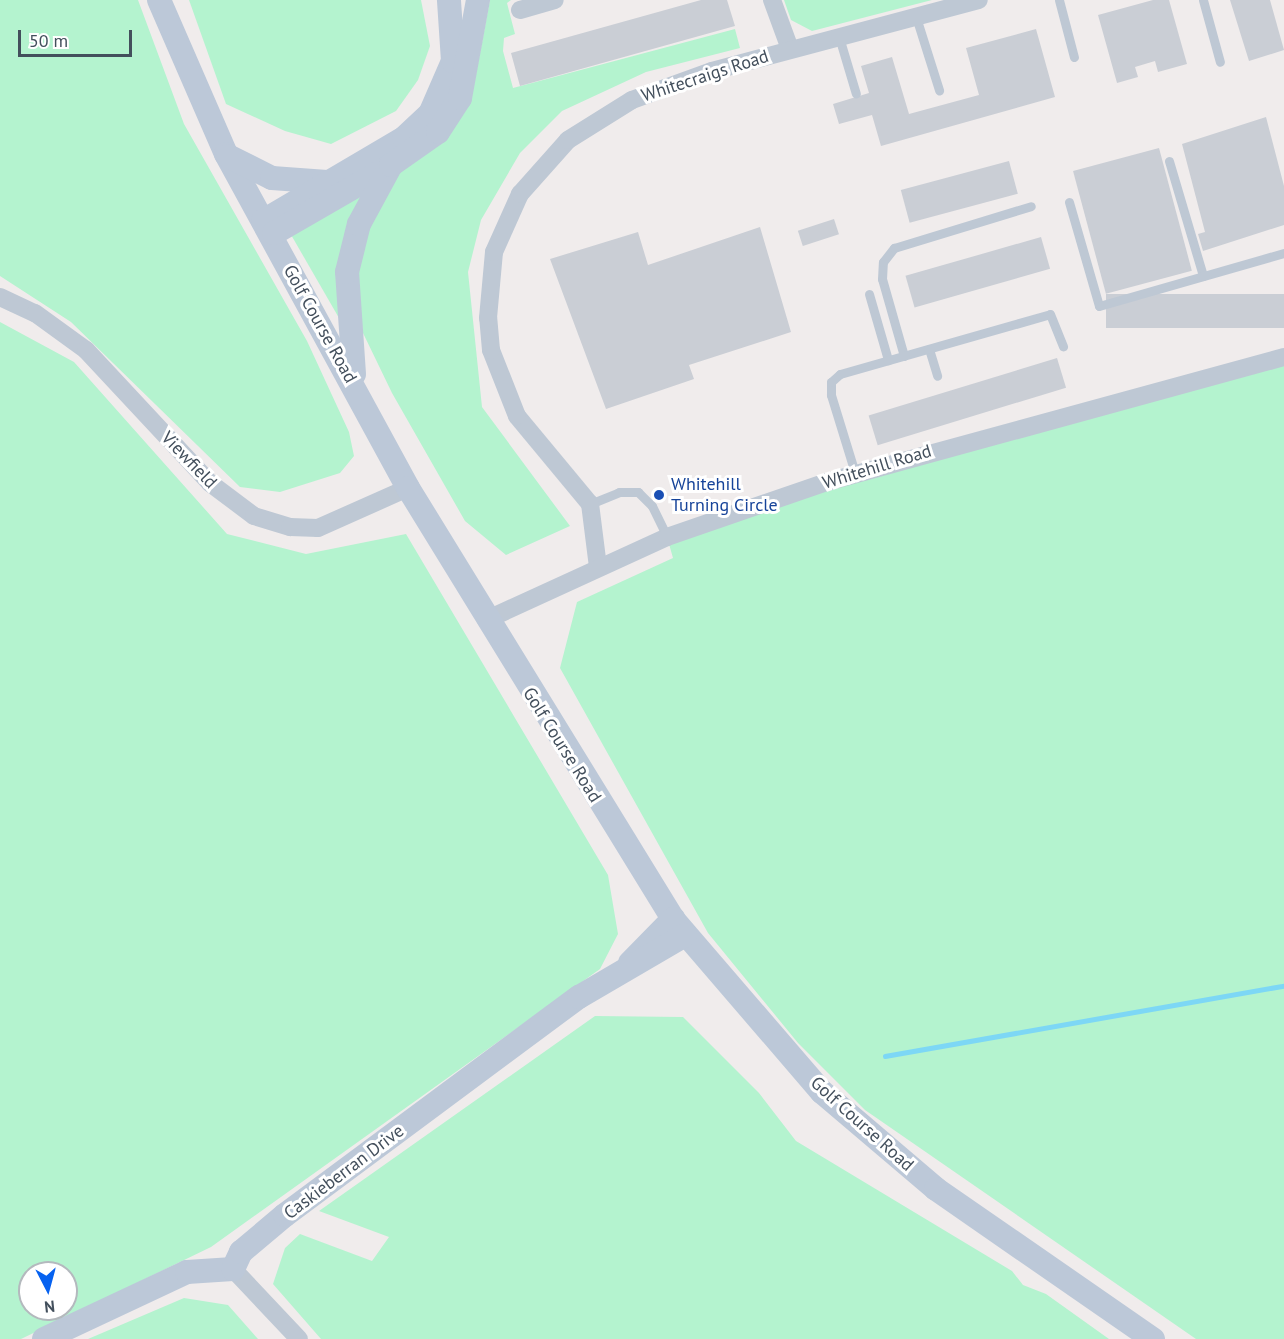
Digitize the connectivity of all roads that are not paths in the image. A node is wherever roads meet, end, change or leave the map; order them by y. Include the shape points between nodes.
1 (449, 0) edge
2 (478, 0) edge
3 (555, 0) edge
4 (772, 0) edge
5 (980, 0) edge
6 (1059, 0) edge
7 (1203, 0) edge
8 (160, 5) edge
9 (520, 10) dead end
10 (916, 17) junction
11 (839, 37) junction
12 (790, 50) junction
13 (1074, 57) dead end
14 (1221, 62) dead end
15 (939, 90) dead end
16 (856, 94) dead end
17 (226, 154) junction
18 (1168, 161) dead end
19 (391, 165) junction
20 (327, 182) junction
21 (1069, 202) dead end
22 (1030, 206) dead end
23 (267, 228) junction
24 (1284, 253) edge
25 (1203, 276) junction
26 (869, 294) dead end
27 (0, 297) edge
28 (1063, 345) dead end
29 (929, 349) junction
30 (904, 356) junction
31 (1284, 357) edge
32 (888, 360) junction
33 (936, 376) dead end
34 (356, 389) junction
35 (855, 473) junction
36 (408, 488) junction
37 (590, 504) junction
38 (667, 537) junction
39 (598, 567) junction
40 (486, 620) junction
41 (679, 927) junction
42 (233, 1269) junction
43 (44, 1339) edge
44 (299, 1339) edge
45 (1153, 1339) edge

1 - 20 street via 455,39 440,100 404,138
2 - 19 street via 460,98 438,132
3 - 9 street
4 - 12 street
5 - 10 street, Whitecraigs Road
6 - 13 lane
7 - 14 lane
8 - 17 street, Golf Course Road
10 - 11 street, Whitecraigs Road
10 - 15 lane
11 - 12 street, Whitecraigs Road
11 - 16 lane
12 - 37 street, Whitecraigs Road via 668,86 598,118 547,160 504,223 494,252 488,318 500,381 538,447
17 - 20 street via 272,178
17 - 23 street, Golf Course Road
18 - 25 lane
19 - 23 street
19 - 34 street via 359,224 347,272
20 - 23 street
21 - 25 lane via 1099,306
22 - 30 lane via 894,248 883,262 882,279
23 - 34 street, Golf Course Road
24 - 25 lane
26 - 32 lane
27 - 36 street, Viewfield via 35,313 86,350 210,483 254,516 290,527 318,528
28 - 29 lane via 1050,314
29 - 30 lane
29 - 33 lane
30 - 32 lane
31 - 35 street, Whitehill Road
32 - 35 lane via 840,374 831,382
34 - 36 street, Golf Course Road
35 - 38 street, Whitehill Road
36 - 40 street, Golf Course Road
37 - 38 lane via 619,492 638,492 652,506
37 - 39 street
38 - 39 street, Whitehill Road
39 - 40 street, Whitehill Road
40 - 41 street, Golf Course Road
41 - 42 street, Caskieberran Drive via 285,1215 241,1252
41 - 45 street, Golf Course Road via 822,1092 936,1189
42 - 43 street via 187,1272
42 - 44 street

